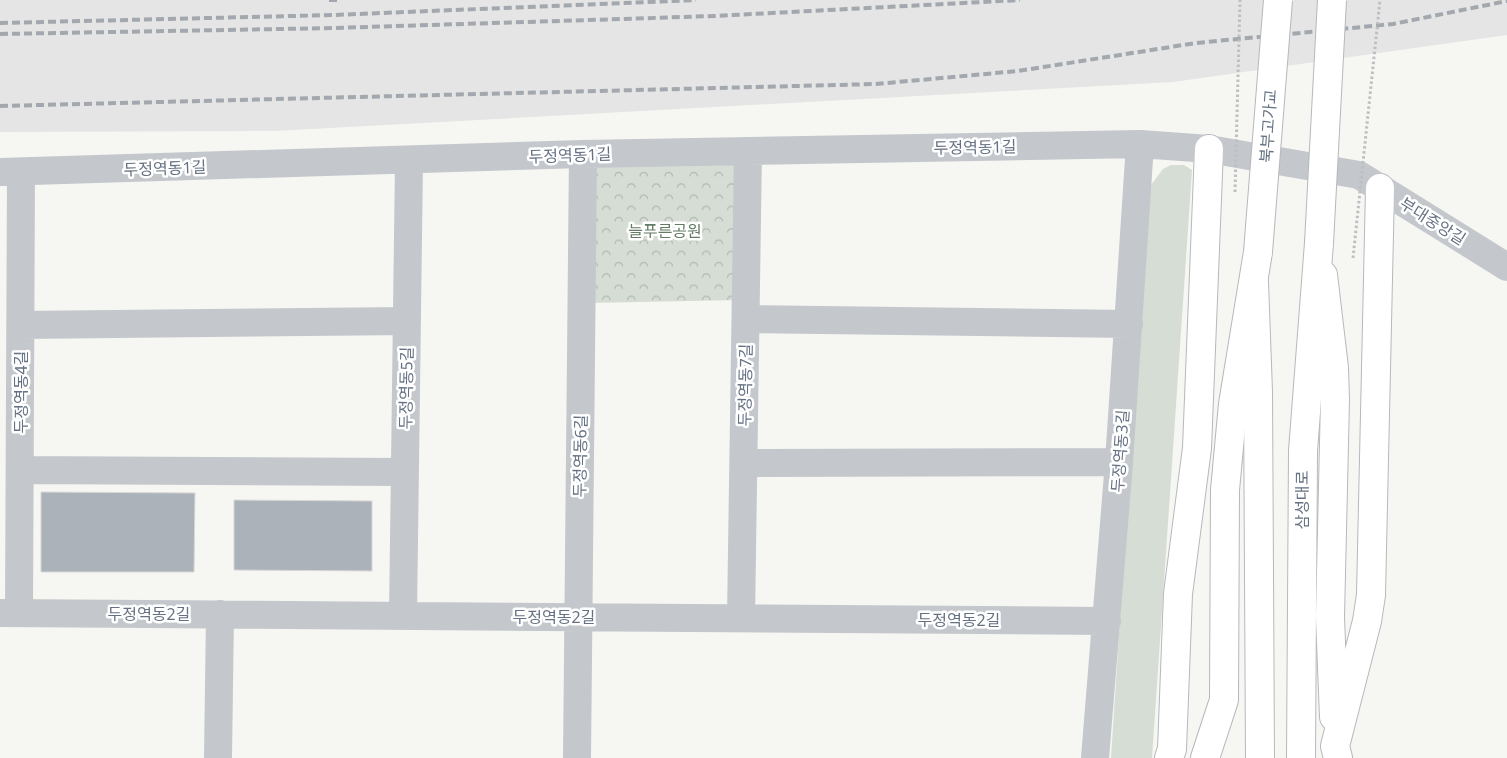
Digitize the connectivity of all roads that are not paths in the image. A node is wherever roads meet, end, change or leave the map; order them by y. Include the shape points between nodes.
1 (1278, 0) edge
2 (1332, 0) edge
3 (1140, 144) junction
4 (1209, 149) junction
5 (748, 151) junction
6 (583, 154) junction
7 (409, 161) junction
8 (11, 172) edge
9 (1369, 181) junction
10 (1319, 243) junction
11 (1507, 267) edge
12 (1254, 282) junction
13 (746, 319) junction
14 (407, 321) junction
15 (1129, 324) junction
16 (21, 325) junction
17 (1119, 462) junction
18 (744, 463) junction
19 (20, 470) junction
20 (405, 472) junction
21 (9, 613) edge
22 (220, 614) junction
23 (402, 616) junction
24 (578, 617) junction
25 (741, 618) junction
26 (1107, 621) junction
27 (1224, 700) junction
28 (1336, 754) edge
29 (218, 758) edge
30 (577, 758) edge
31 (1095, 758) edge
32 (1169, 758) edge
33 (1205, 758) edge
34 (1224, 758) edge
35 (1260, 758) edge
36 (1301, 758) edge

1 - 12 main road, 북부고가교, bridge
2 - 10 main road, bridge
3 - 4 street, 두정역동1길
3 - 5 street, 두정역동1길
3 - 15 street, 두정역동3길
4 - 9 street, 두정역동1길
4 - 32 main road via 1197,448 1178,594 1172,749
5 - 6 street, 두정역동1길
5 - 13 street, 두정역동7길
6 - 7 street, 두정역동1길
6 - 24 street, 두정역동6길
7 - 8 street, 두정역동1길
7 - 14 street, 두정역동5길
8 - 16 street, 두정역동4길
9 - 11 street, 부대중앙길
9 - 28 main road via 1371,595
10 - 28 main road via 1335,392 1330,617
10 - 36 main road, 삼성대로 via 1303,452
12 - 27 main road via 1233,404 1225,490
12 - 35 main road via 1258,392
13 - 15 street
13 - 18 street, 두정역동7길
14 - 16 street
14 - 20 street, 두정역동5길
15 - 17 street, 두정역동3길
16 - 19 street, 두정역동4길
17 - 18 street
17 - 26 street, 두정역동3길
18 - 25 street, 두정역동7길
19 - 20 street
19 - 21 street, 두정역동4길
20 - 23 street, 두정역동5길
21 - 22 street, 두정역동2길
22 - 23 street, 두정역동2길
22 - 29 street
23 - 24 street, 두정역동2길
24 - 25 street, 두정역동2길
24 - 30 street, 두정역동6길
25 - 26 street, 두정역동2길
26 - 31 street, 두정역동3길
27 - 33 main road
27 - 34 main road

